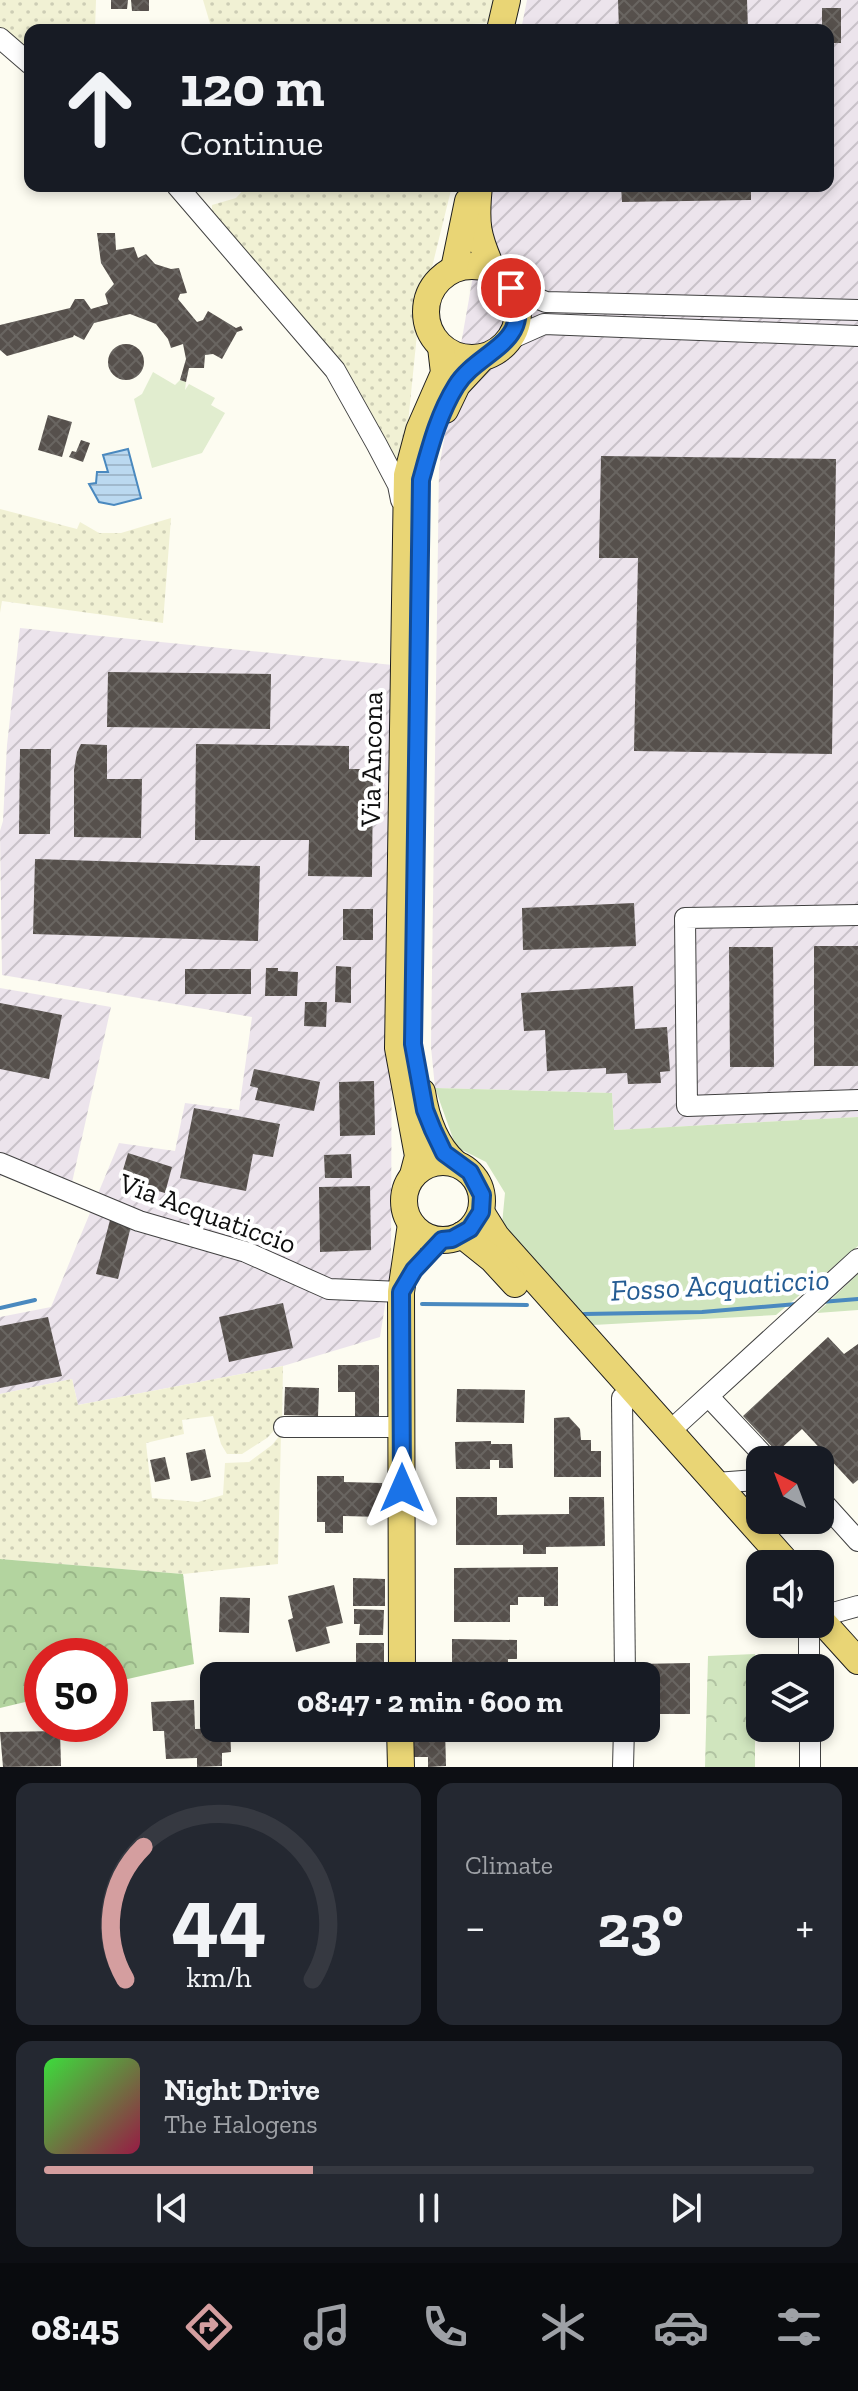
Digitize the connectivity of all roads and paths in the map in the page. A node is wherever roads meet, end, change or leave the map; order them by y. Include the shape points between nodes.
1 (507, 0) edge
2 (501, 24) edge
3 (0, 38) edge
4 (24, 59) edge
5 (182, 192) edge
6 (470, 192) edge
7 (478, 192) edge
8 (454, 269) junction
9 (502, 280) junction
10 (858, 310) edge
11 (858, 336) edge
12 (508, 340) junction
13 (441, 347) junction
14 (483, 357) junction
15 (406, 520) junction
16 (858, 915) edge
17 (858, 1100) edge
18 (455, 1163) junction
19 (2, 1167) edge
20 (413, 1175) junction
21 (481, 1212) junction
22 (411, 1224) junction
23 (452, 1238) junction
24 (858, 1259) edge
25 (401, 1292) junction
26 (709, 1397) junction
27 (622, 1398) junction
28 (284, 1427) dead end
29 (402, 1427) junction
30 (670, 1431) junction
31 (755, 1446) edge
32 (746, 1481) edge
33 (716, 1483) junction
34 (834, 1514) edge
35 (858, 1541) edge
36 (758, 1550) edge
37 (776, 1550) edge
38 (834, 1618) edge
39 (834, 1622) edge
40 (858, 1640) edge
41 (858, 1661) edge
42 (402, 1662) edge
43 (625, 1662) edge
44 (397, 1742) edge
45 (400, 1742) edge
46 (624, 1742) edge
47 (810, 1742) edge
48 (390, 1767) edge
49 (401, 1767) edge
50 (623, 1767) edge
51 (810, 1767) edge

1 - 2 main road
3 - 4 street
5 - 15 street via 335,370 398,485
6 - 8 main road, Via Ancona
7 - 9 main road via 476,220 482,247
8 - 9 main road via 474,266
8 - 13 main road, Via Ancona via 432,288 425,308 429,329
9 - 10 street via 546,302
9 - 12 main road via 518,315
11 - 12 street via 544,324
12 - 14 main road, Via Ancona
13 - 14 main road via 461,357
13 - 15 main road, Via Ancona via 444,373 419,430 407,475
14 - 18 main road, Via Ancona via 457,385 433,436 421,480 413,1044 425,1110 444,1153
15 - 20 main road, Via Ancona via 398,1048 418,1156
16 - 17 street via 685,918 687,1106
18 - 20 main road via 437,1162
18 - 21 main road via 475,1179 482,1195
19 - 25 street, Via Acquaticcio via 139,1221 246,1252 329,1289
20 - 22 main road via 403,1199
21 - 23 main road via 477,1221
21 - 30 main road via 496,1236
22 - 23 main road via 425,1236
22 - 25 main road
23 - 25 main road via 414,1270
23 - 27 main road via 492,1259
24 - 26 street
25 - 29 main road
26 - 30 street
26 - 31 street
27 - 36 main road
27 - 43 street
28 - 29 street
29 - 42 main road
30 - 33 main road
32 - 33 street
33 - 37 main road
34 - 35 street
38 - 40 main road
39 - 41 main road
44 - 48 main road
45 - 49 main road
46 - 50 street
47 - 51 street

